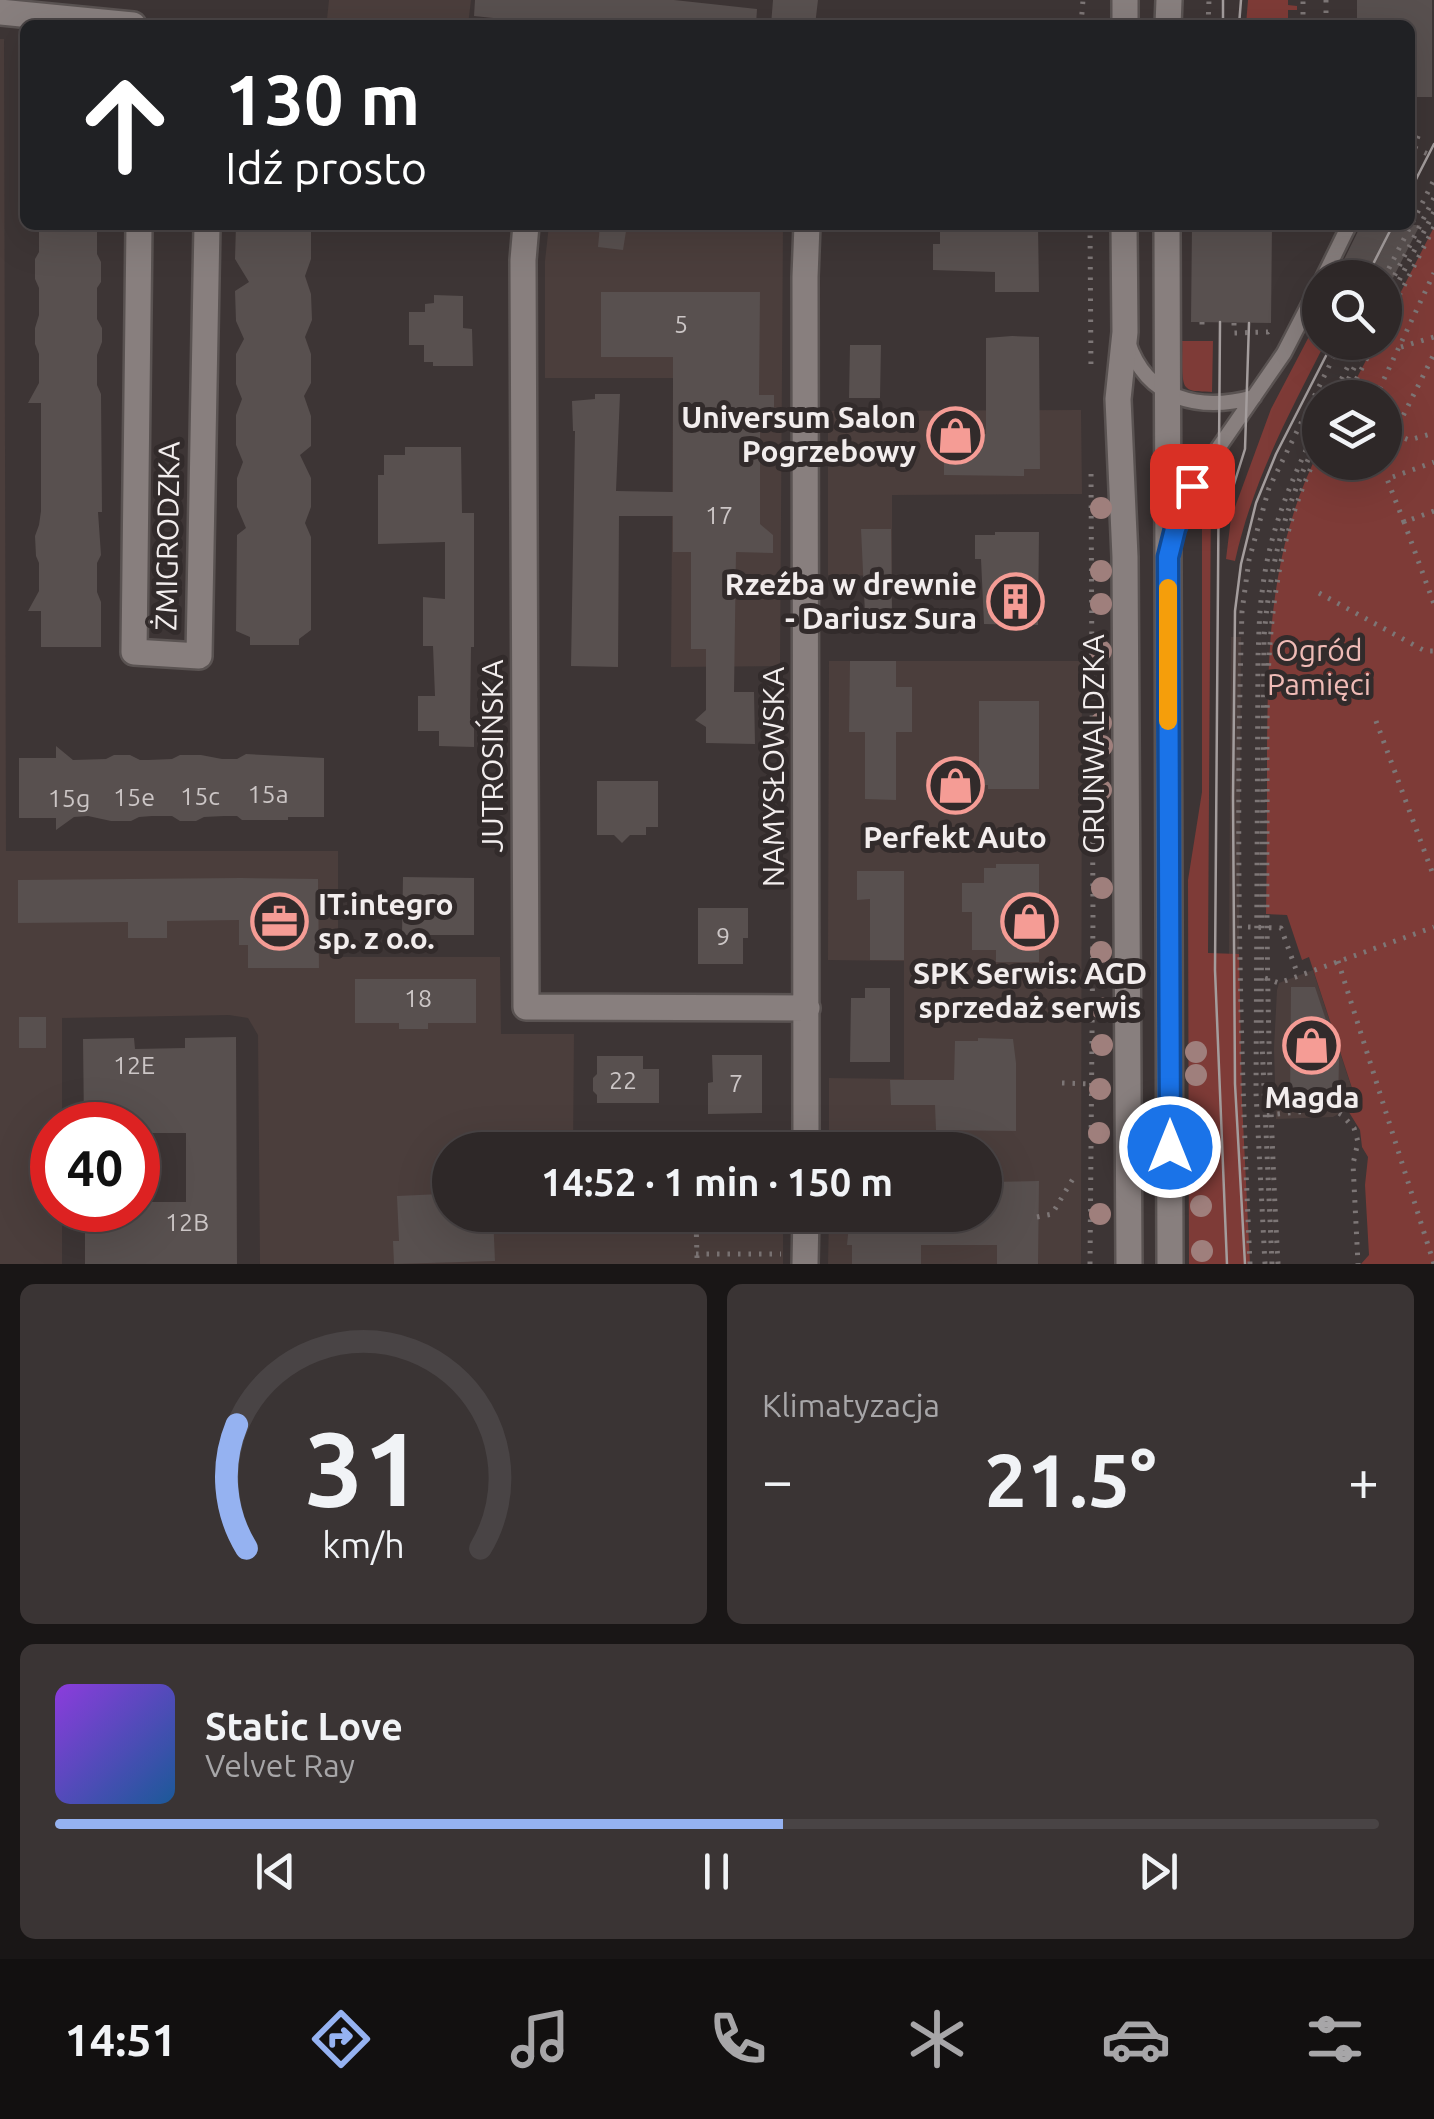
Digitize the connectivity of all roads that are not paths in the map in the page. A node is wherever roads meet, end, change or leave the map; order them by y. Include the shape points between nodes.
1 (0, 12) edge
2 (82, 20) edge
3 (139, 230) edge
4 (207, 230) edge
5 (526, 230) edge
6 (807, 230) edge
7 (1124, 230) edge
8 (1167, 230) edge
9 (1346, 230) edge
10 (1331, 260) edge
11 (1302, 317) edge
12 (1125, 332) junction
13 (1168, 395) junction
14 (1254, 397) junction
15 (1168, 557) junction
16 (806, 1008) junction
17 (806, 1132) edge
18 (803, 1232) edge
19 (797, 1259) edge
20 (1129, 1264) edge
21 (1170, 1264) edge

1 - 2 street
3 - 4 street, ŻMIGRODZKA via 134,652 198,656
5 - 16 street, JUTROSIŃSKA via 526,1007
6 - 16 street, NAMYSŁOWSKA
7 - 12 street, GRUNWALDZKA
8 - 13 street
9 - 10 lane
11 - 14 lane
12 - 13 lane via 1138,364
12 - 20 street, GRUNWALDZKA via 1118,417 1126,557
13 - 14 lane via 1219,402
13 - 15 street
14 - 15 lane via 1192,486
15 - 21 street
16 - 17 street, NAMYSŁOWSKA
18 - 19 street

